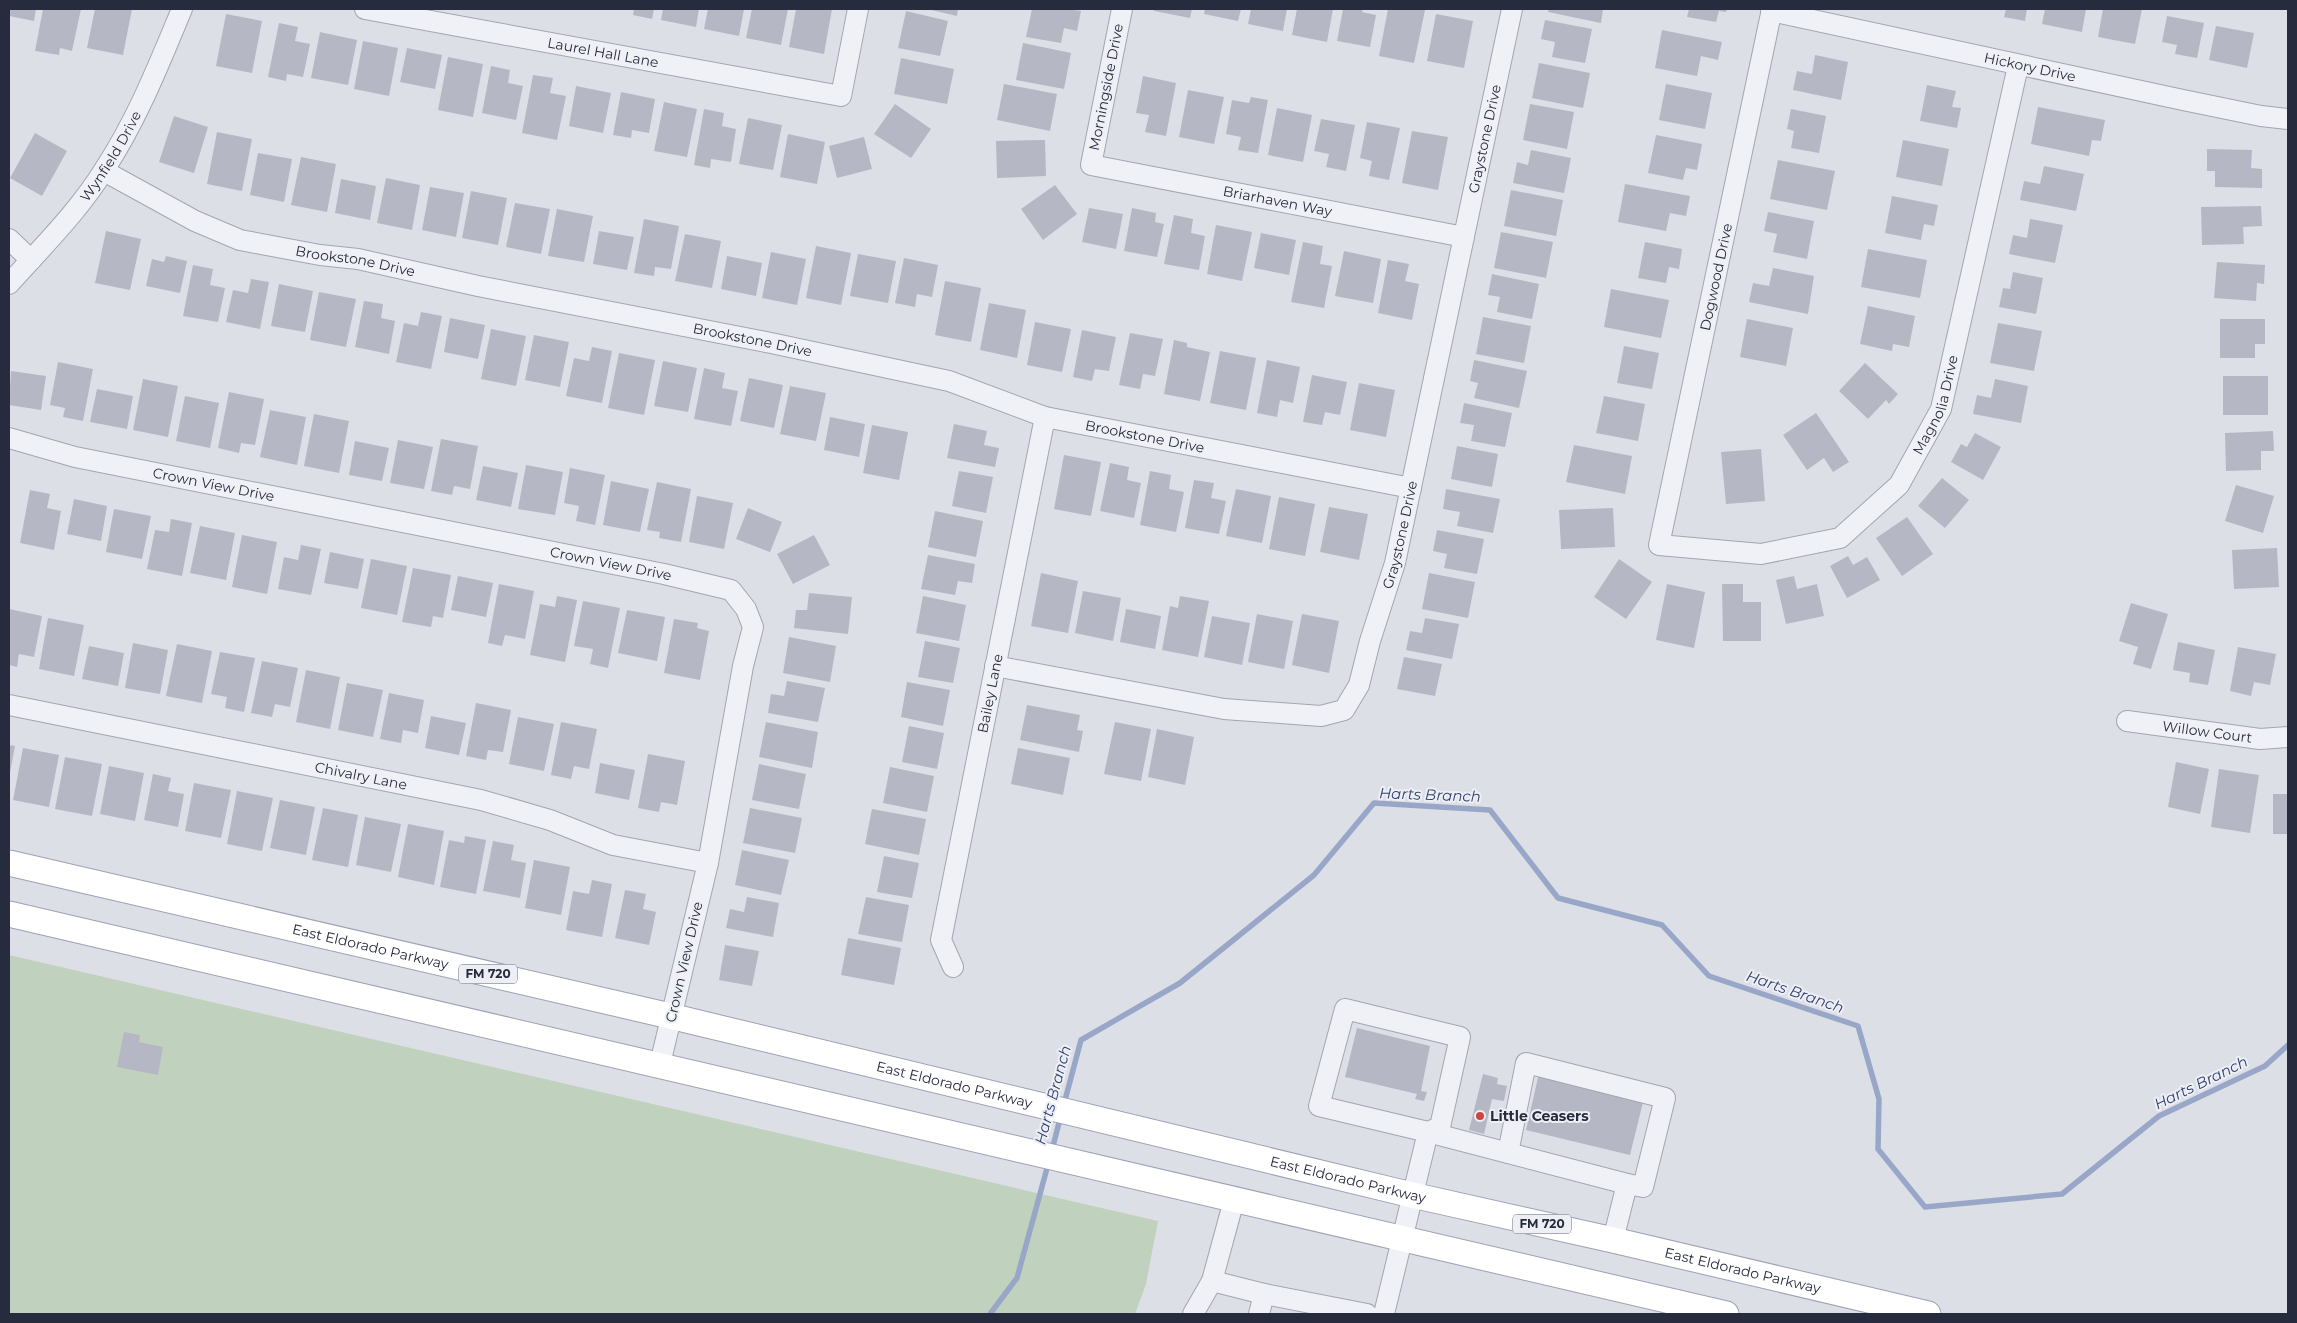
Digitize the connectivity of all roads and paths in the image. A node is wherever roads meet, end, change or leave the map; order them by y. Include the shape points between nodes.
1 (182, 9) edge
2 (366, 9) edge
3 (858, 9) edge
4 (1122, 9) edge
5 (1512, 9) edge
6 (1772, 10) edge
7 (2018, 66) junction
8 (2288, 118) edge
9 (1091, 165) joint
10 (104, 171) junction
11 (1464, 237) junction
12 (9, 239) edge
13 (31, 260) junction
14 (9, 284) edge
15 (1045, 417) junction
16 (9, 438) edge
17 (1411, 488) junction
18 (1660, 545) joint
19 (995, 666) junction
20 (9, 705) edge
21 (2127, 722) dead end
22 (2288, 737) edge
23 (9, 863) edge
24 (708, 863) junction
25 (9, 914) edge
26 (953, 967) dead end
27 (670, 1016) junction
28 (660, 1064) junction
29 (1428, 1132) junction
30 (1508, 1153) junction
31 (1627, 1184) junction
32 (1412, 1195) junction
33 (1234, 1200) junction
34 (1402, 1238) junction
35 (1613, 1240) junction
36 (1212, 1281) junction
37 (1264, 1294) junction
38 (1193, 1314) edge
39 (1259, 1314) edge
40 (1367, 1314) edge
41 (1384, 1314) edge
42 (1726, 1314) edge
43 (1928, 1314) edge

1 - 10 street, Wynfield Drive via 136,116
2 - 3 street, Laurel Hall Lane via 841,96
4 - 9 street, Morningside Drive
5 - 11 street, Graystone Drive
6 - 7 street, Hickory Drive
6 - 18 street, Dogwood Drive
7 - 8 street, Hickory Drive via 2261,116
7 - 18 street, Magnolia Drive via 1941,409 1899,485 1840,538 1761,554
9 - 11 street, Briarhaven Way
10 - 13 street, Wynfield Drive
10 - 15 street, Brookstone Drive via 195,221 240,240 320,256 358,259 949,381
11 - 17 street, Graystone Drive
12 - 13 street
13 - 14 street, Wynfield Drive
15 - 17 street, Brookstone Drive
15 - 19 street, Bailey Lane
16 - 24 street, Crown View Drive via 75,457 731,590 754,626 743,666
17 - 19 street, Graystone Drive via 1395,563 1359,685 1344,710 1321,716 1224,709
19 - 26 street, Bailey Lane via 941,940
20 - 24 street, Chivalry Lane via 481,800 550,820 613,844
21 - 22 street, Willow Court via 2260,739
23 - 27 main road, East Eldorado Parkway / FM 720
24 - 27 street, Crown View Drive
25 - 28 main road
27 - 28 street, Crown View Drive
27 - 32 main road, East Eldorado Parkway / FM 720
28 - 33 main road
29 - 29 street via 1440,1127 1460,1037 1345,1009 1319,1106
29 - 30 street
29 - 32 street
30 - 31 street
30 - 31 street via 1526,1063 1665,1098 1643,1187
31 - 35 street
32 - 34 street
32 - 35 main road, East Eldorado Parkway / FM 720
33 - 34 main road
33 - 36 street
34 - 41 street
34 - 42 main road
35 - 43 main road, East Eldorado Parkway / FM 720
36 - 37 street
36 - 38 street
37 - 39 street
37 - 40 street

